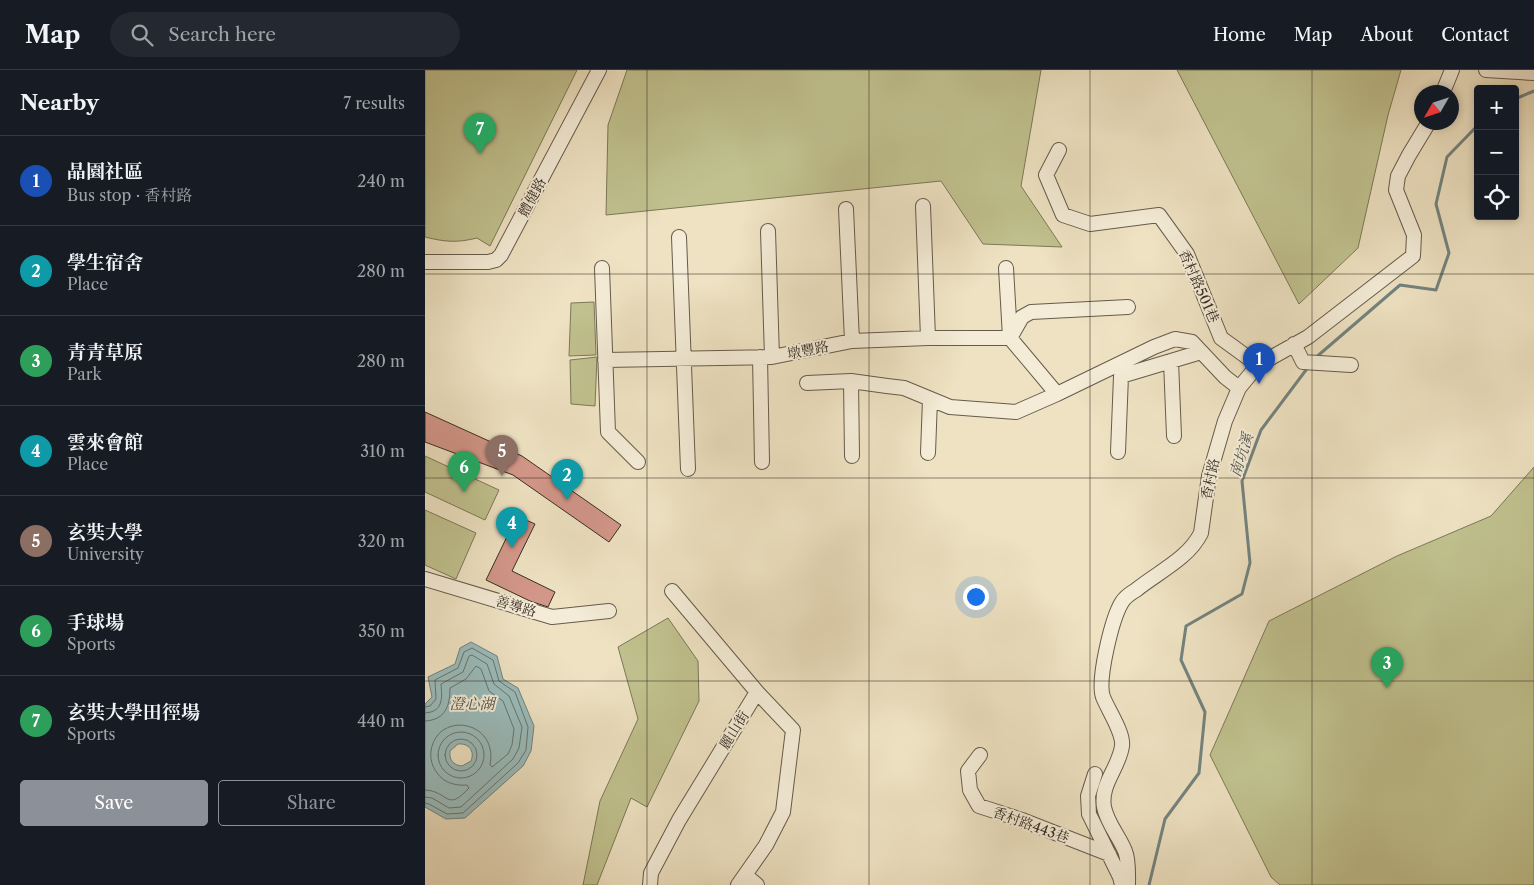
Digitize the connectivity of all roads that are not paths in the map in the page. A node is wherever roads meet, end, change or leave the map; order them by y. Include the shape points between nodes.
1 (599, 70) edge
2 (1452, 70) edge
3 (1486, 70) edge
4 (1534, 73) edge
5 (1446, 85) edge
6 (1424, 130) edge
7 (1059, 150) dead end
8 (923, 206) dead end
9 (846, 209) dead end
10 (768, 231) dead end
11 (679, 238) dead end
12 (425, 262) edge
13 (602, 268) dead end
14 (1006, 268) dead end
15 (1128, 307) dead end
16 (928, 338) junction
17 (1010, 338) junction
18 (852, 341) junction
19 (1294, 344) junction
20 (1201, 352) junction
21 (766, 357) junction
22 (684, 359) junction
23 (605, 360) junction
24 (1171, 361) junction
25 (1258, 365) junction
26 (1351, 365) dead end
27 (851, 381) junction
28 (807, 383) dead end
29 (1239, 388) junction
30 (1057, 394) junction
31 (930, 399) junction
32 (1174, 436) dead end
33 (1118, 452) dead end
34 (928, 453) dead end
35 (852, 456) dead end
36 (638, 462) dead end
37 (762, 462) dead end
38 (688, 469) dead end
39 (425, 579) edge
40 (672, 591) dead end
41 (609, 611) dead end
42 (757, 692) junction
43 (979, 755) dead end
44 (1095, 774) dead end
45 (1109, 854) junction
46 (742, 880) edge
47 (650, 885) edge
48 (757, 885) edge
49 (1122, 885) edge
50 (1128, 885) edge

1 - 12 street, 體健路 via 501,255 488,262
2 - 5 street
3 - 4 street
6 - 19 street, 香村路 via 1398,176 1396,190 1414,235 1413,256 1308,337
7 - 25 street, 香村路501巷 via 1046,175 1063,215 1090,224 1159,215 1187,254 1221,338
8 - 16 street
9 - 18 street
10 - 21 street
11 - 22 street
13 - 23 street
14 - 17 street
15 - 17 street via 1031,312 1022,317
16 - 17 street, 墩豐路
16 - 18 street, 墩豐路
17 - 30 street
18 - 21 street, 墩豐路
19 - 25 street, 香村路
19 - 26 street via 1303,362
20 - 24 street
20 - 29 street
20 - 30 street via 1192,342 1175,339
21 - 22 street, 墩豐路
21 - 37 street
22 - 23 street, 墩豐路
22 - 38 street
23 - 36 street via 608,432
24 - 32 street
24 - 33 street via 1121,376
25 - 29 street, 香村路
27 - 28 street
27 - 31 street via 904,388
27 - 35 street
29 - 50 street, 香村路 via 1225,421 1212,467 1201,533 1188,552 1122,601 1114,620 1101,677 1103,696 1123,745 1105,786 1104,805 1107,819 1126,854
30 - 31 street via 1016,412 950,407
31 - 34 street
39 - 41 street, 善導路 via 552,617
40 - 42 street
42 - 46 street via 793,730 783,812 767,845
42 - 47 street, 麗山街 via 679,820 651,873
43 - 45 street, 香村路443巷 via 968,771 970,790 979,806
44 - 45 street via 1088,796 1089,814
45 - 49 street
46 - 48 street

